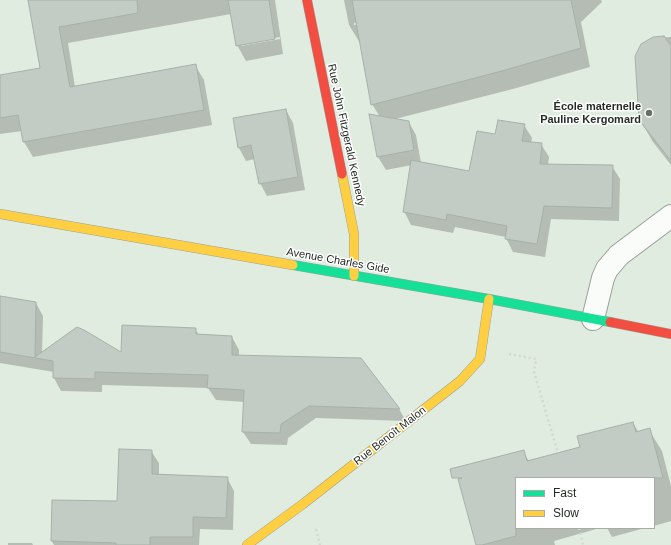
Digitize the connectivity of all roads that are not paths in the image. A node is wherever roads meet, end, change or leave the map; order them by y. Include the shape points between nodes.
1 (307, 0) edge
2 (0, 214) edge
3 (671, 216) edge
4 (354, 276) junction
5 (489, 299) junction
6 (593, 319) junction
7 (671, 334) edge
8 (247, 545) edge

1 - 4 main road, Rue John Fitzgerald Kennedy via 354,234
2 - 4 main road, Avenue Charles Gide
3 - 6 street via 619,255 607,269
4 - 5 main road, Avenue Charles Gide
5 - 6 main road, Avenue Charles Gide
5 - 8 main road, Rue Benoît Malon via 480,360 460,381
6 - 7 main road, Avenue Charles Gide

